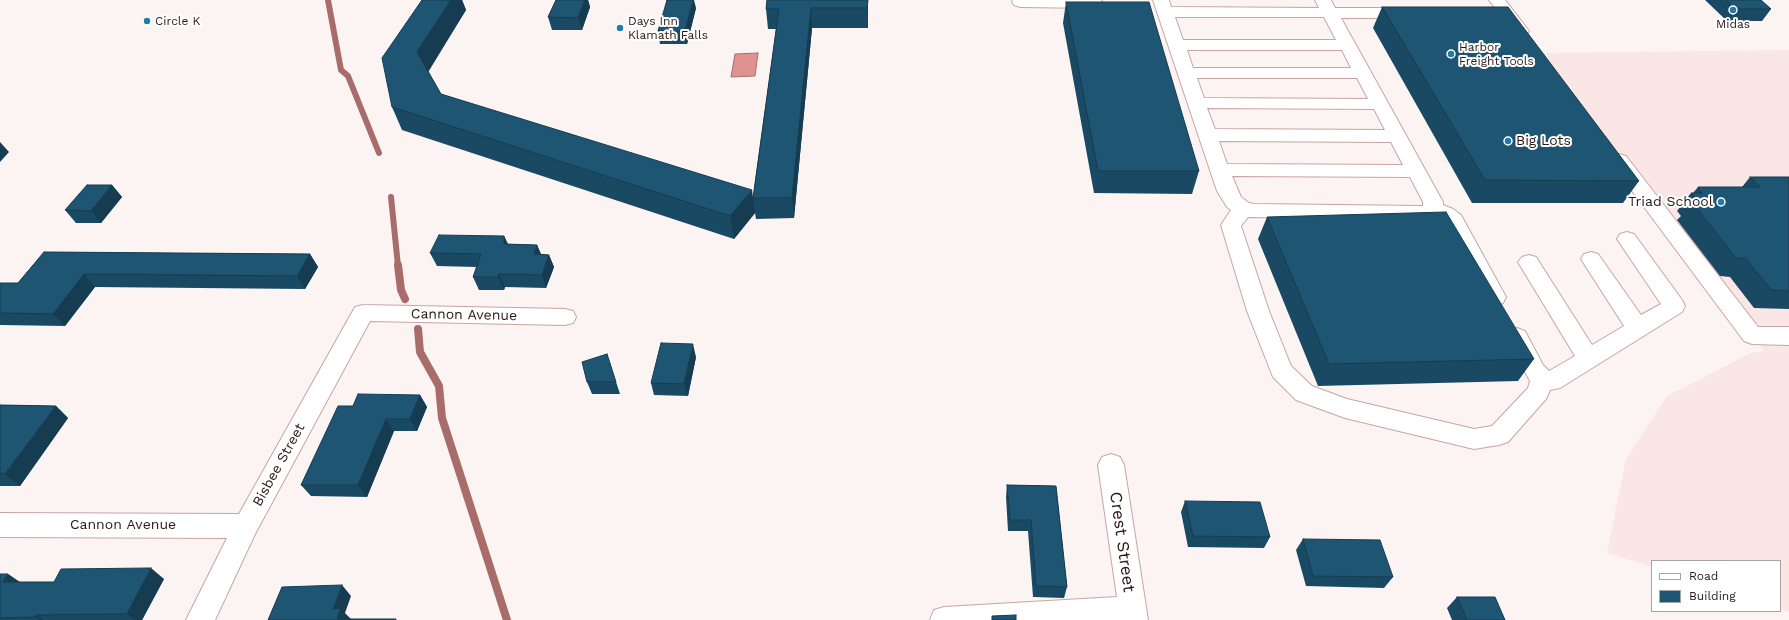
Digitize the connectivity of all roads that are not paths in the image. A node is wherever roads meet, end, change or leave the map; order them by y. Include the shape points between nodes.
1 (1020, 2) edge
2 (1107, 3) edge
3 (1159, 5) edge
4 (1200, 6) edge
5 (1294, 6) edge
6 (1327, 6) edge
7 (1499, 9) edge
8 (1423, 13) edge
9 (1531, 44) edge
10 (1177, 45) junction
11 (1348, 45) junction
12 (1186, 73) junction
13 (1363, 74) junction
14 (1197, 103) junction
15 (1380, 104) junction
16 (1208, 136) junction
17 (1397, 136) junction
18 (1611, 149) edge
19 (1220, 170) junction
20 (1416, 171) junction
21 (1243, 209) junction
22 (1433, 209) junction
23 (1627, 239) dead end
24 (1591, 259) dead end
25 (1529, 262) dead end
26 (364, 313) joint
27 (565, 317) dead end
28 (1638, 328) junction
29 (1789, 336) edge
30 (1588, 358) junction
31 (1542, 379) junction
32 (1111, 465) dead end
33 (0, 525) edge
34 (246, 526) junction
35 (1133, 614) edge
36 (200, 620) edge
37 (944, 620) edge

1 - 2 street
3 - 4 street
3 - 10 street
4 - 5 street
5 - 6 street
6 - 8 street
6 - 11 street
7 - 9 street
10 - 11 street
10 - 12 street
11 - 13 street
12 - 13 street
12 - 14 street
13 - 15 street
14 - 15 street
14 - 16 street
15 - 17 street
16 - 17 street
16 - 19 street
17 - 20 street
18 - 29 street via 1752,335
19 - 20 street
19 - 21 street via 1227,191 1234,202
20 - 22 street via 1433,202
21 - 22 street via 1427,213
21 - 31 street via 1231,225 1258,311 1282,371 1304,393 1345,408 1474,439 1499,435 1538,392
22 - 31 street via 1454,220 1535,371
23 - 28 street via 1674,306
24 - 28 street
25 - 30 street
26 - 27 street, Cannon Avenue
26 - 34 street, Bisbee Street
28 - 30 street
30 - 31 street via 1552,381
32 - 35 street, Crest Street
33 - 34 street, Cannon Avenue
34 - 36 street, Bisbee Street
35 - 37 street

